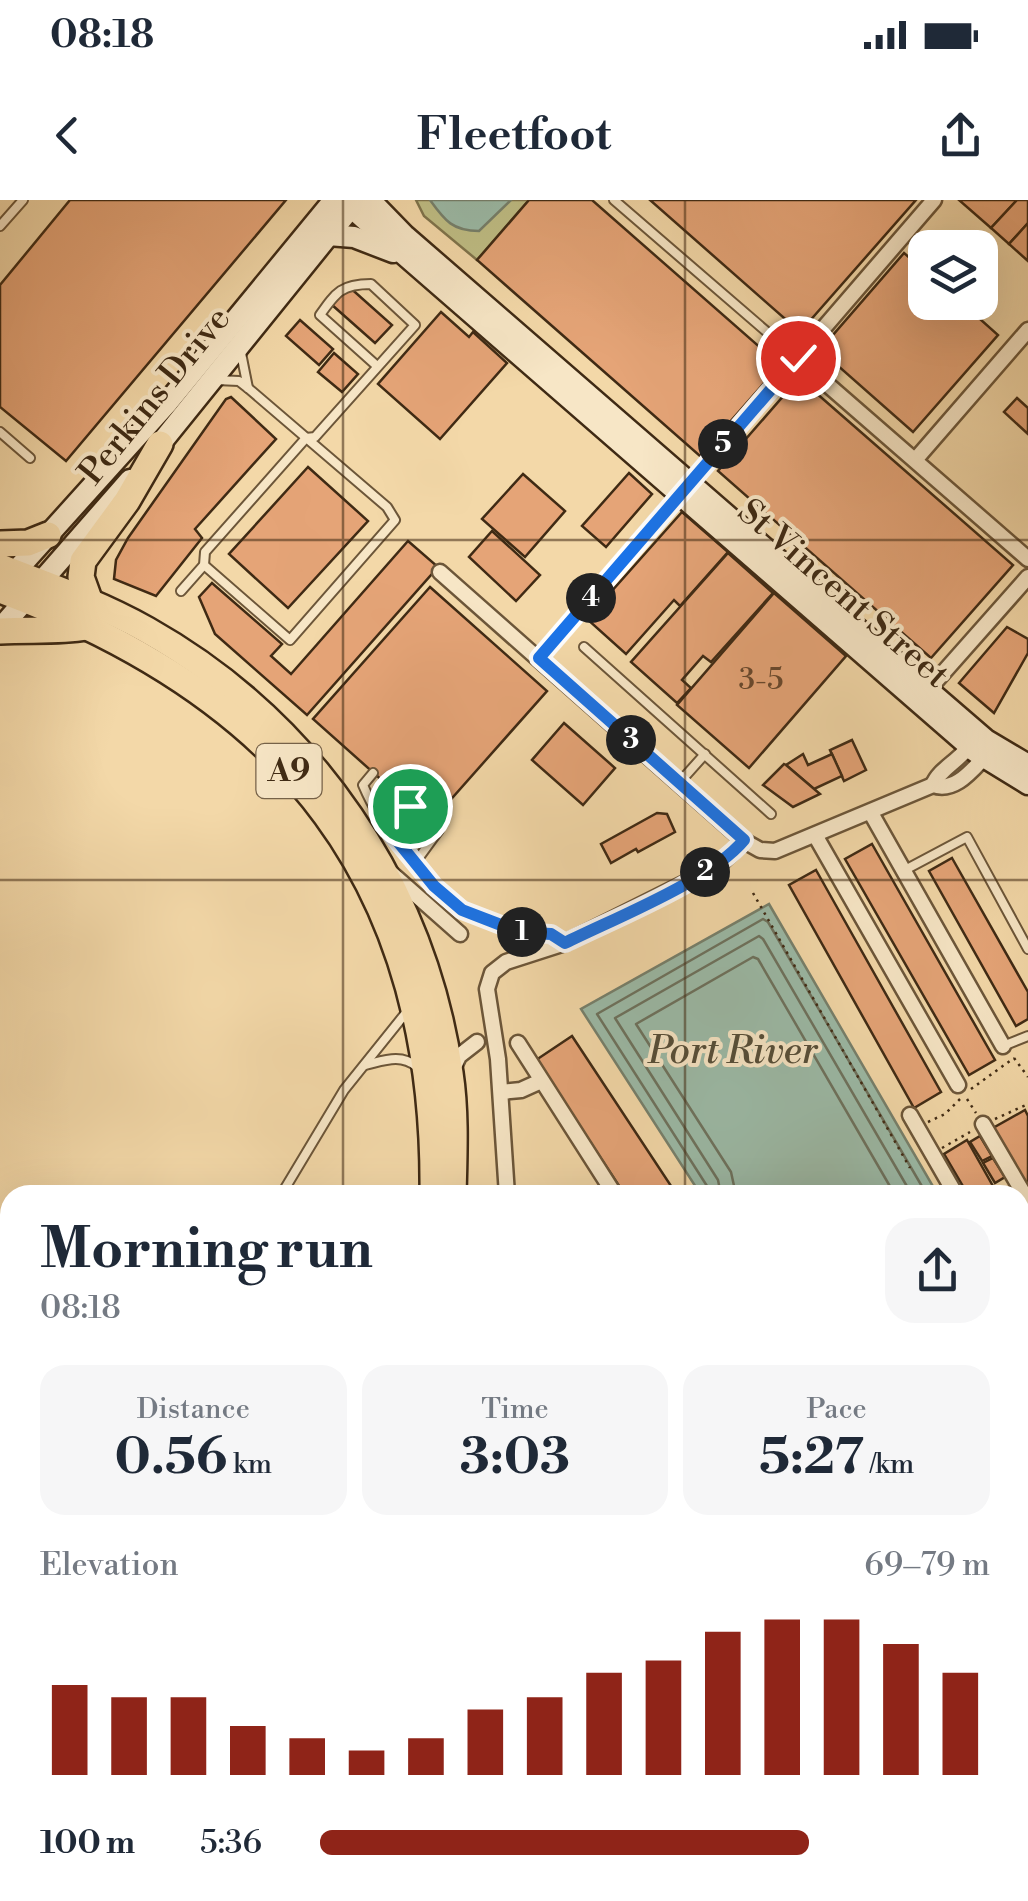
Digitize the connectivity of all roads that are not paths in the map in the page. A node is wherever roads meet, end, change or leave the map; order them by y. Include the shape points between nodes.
1 (24, 200) edge
2 (392, 200) edge
3 (614, 200) edge
4 (934, 200) edge
5 (352, 201) edge
6 (0, 206) edge
7 (10, 214) junction
8 (0, 226) edge
9 (328, 236) junction
10 (402, 243) junction
11 (1028, 330) edge
12 (242, 342) junction
13 (798, 358) junction
14 (377, 366) junction
15 (211, 380) junction
16 (248, 388) junction
17 (0, 432) edge
18 (306, 438) junction
19 (160, 444) junction
20 (30, 458) dead end
21 (916, 459) junction
22 (684, 489) junction
23 (48, 535) junction
24 (0, 544) edge
25 (1028, 559) edge
26 (204, 565) junction
27 (440, 572) dead end
28 (1028, 577) edge
29 (4, 579) edge
30 (33, 591) junction
31 (181, 591) dead end
32 (88, 614) junction
33 (0, 630) edge
34 (584, 646) dead end
35 (539, 658) junction
36 (928, 690) junction
37 (981, 746) junction
38 (705, 754) junction
39 (1028, 765) edge
40 (373, 773) dead end
41 (679, 784) junction
42 (1028, 784) edge
43 (410, 806) dead end
44 (772, 814) dead end
45 (871, 814) junction
46 (439, 830) dead end
47 (391, 833) junction
48 (815, 836) junction
49 (744, 840) junction
50 (415, 863) junction
51 (382, 866) junction
52 (903, 872) junction
53 (460, 934) dead end
54 (565, 943) junction
55 (1028, 950) edge
56 (413, 995) junction
57 (1028, 1036) edge
58 (477, 1042) dead end
59 (518, 1044) dead end
60 (1003, 1046) joint
61 (365, 1065) junction
62 (439, 1077) junction
63 (541, 1080) junction
64 (958, 1085) road end
65 (501, 1092) junction
66 (910, 1115) dead end
67 (984, 1124) road end
68 (286, 1185) edge
69 (433, 1185) edge
70 (453, 1185) edge
71 (506, 1185) edge
72 (608, 1185) edge
73 (950, 1185) edge
74 (1019, 1185) edge

1 - 7 lane
2 - 10 main road
3 - 13 lane
4 - 13 street
5 - 9 main road, Perkins Drive
5 - 10 main road, St Vincent Street
5 - 23 main road, Perkins Drive
6 - 7 lane
7 - 8 lane
9 - 10 main road via 346,234 392,252
9 - 12 main road, Perkins Drive
10 - 22 main road, St Vincent Street
11 - 21 street
12 - 15 main road, Perkins Drive
12 - 16 lane
13 - 21 street
13 - 22 street
14 - 14 lane via 320,315 338,289 371,284 415,325
14 - 18 lane
15 - 16 lane
15 - 19 main road, Perkins Drive
16 - 18 lane
17 - 20 lane
18 - 26 lane via 205,552
18 - 26 lane via 395,520 290,640
19 - 30 main road, Perkins Drive
19 - 32 highway via 83,561
21 - 25 street
22 - 35 street
22 - 36 main road, St Vincent Street
22 - 37 main road, St Vincent Street
23 - 24 highway
23 - 29 main road, Perkins Drive
26 - 31 lane
27 - 35 street
28 - 36 street
29 - 30 highway, A9
30 - 32 highway, A9
30 - 33 main road, Perkins Drive
32 - 33 highway via 62,631
32 - 51 highway, A9 via 149,631 240,694 344,804
32 - 56 highway, A9 via 229,713 278,758 363,872
34 - 38 lane
35 - 41 street
36 - 37 main road, St Vincent Street
37 - 39 main road, St Vincent Street
37 - 42 main road, St Vincent Street
37 - 45 street via 980,762 967,776
38 - 41 lane
38 - 44 lane
40 - 47 lane via 364,786
41 - 49 street
43 - 47 lane
45 - 48 street
45 - 52 street
46 - 50 lane
47 - 50 lane
48 - 49 street via 775,851
48 - 64 street
49 - 54 street via 716,867
50 - 54 lane via 462,910
51 - 53 street
51 - 62 highway, A9 via 430,982
52 - 55 lane via 967,837
52 - 60 street
54 - 65 street via 492,973 487,989
56 - 61 lane
56 - 62 highway, A9
57 - 60 lane
58 - 62 street
59 - 63 street
61 - 62 lane via 405,1059
61 - 68 lane
62 - 69 highway, A9
62 - 70 highway, A9 via 454,1141
63 - 65 street
63 - 72 street
65 - 71 street
66 - 73 street
67 - 74 street

